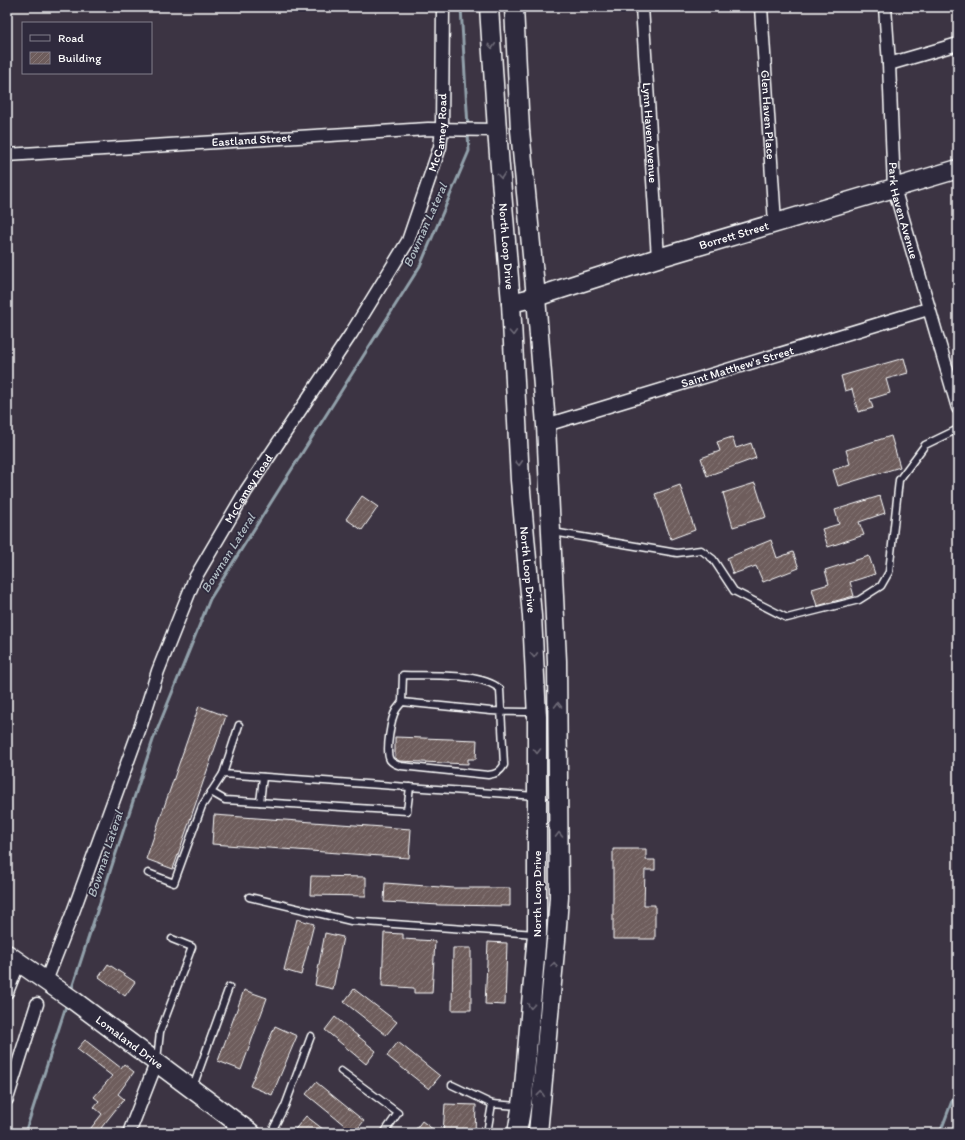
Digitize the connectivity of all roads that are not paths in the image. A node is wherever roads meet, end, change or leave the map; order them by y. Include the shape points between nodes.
1 (443, 7) edge
2 (489, 7) edge
3 (514, 7) edge
4 (642, 7) edge
5 (761, 7) edge
6 (885, 7) edge
7 (958, 44) edge
8 (889, 64) junction
9 (446, 129) junction
10 (489, 130) junction
11 (7, 155) edge
12 (958, 169) edge
13 (894, 188) junction
14 (775, 223) junction
15 (658, 258) junction
16 (536, 297) junction
17 (511, 303) junction
18 (928, 309) junction
19 (958, 408) edge
20 (546, 425) junction
21 (958, 428) edge
22 (551, 532) junction
23 (532, 616) junction
24 (556, 619) junction
25 (402, 702) junction
26 (502, 712) junction
27 (537, 712) junction
28 (238, 725) dead end
29 (223, 774) junction
30 (263, 777) junction
31 (410, 787) junction
32 (211, 792) junction
33 (537, 796) junction
34 (260, 802) junction
35 (148, 873) dead end
36 (249, 897) dead end
37 (537, 934) junction
38 (172, 939) dead end
39 (13, 958) edge
40 (48, 983) junction
41 (229, 987) dead end
42 (7, 992) edge
43 (37, 1004) dead end
44 (311, 1036) dead end
45 (157, 1061) junction
46 (341, 1071) dead end
47 (452, 1085) dead end
48 (193, 1089) junction
49 (7, 1099) edge
50 (492, 1104) junction
51 (522, 1106) junction
52 (129, 1133) edge
53 (251, 1133) edge
54 (271, 1133) edge
55 (384, 1133) edge
56 (487, 1133) edge
57 (517, 1133) edge
58 (538, 1133) edge

1 - 9 street, McCamey Road
2 -> 10 main road, North Loop Drive
3 - 16 main road, North Loop Drive via 520,130
4 - 15 street, Lynn Haven Avenue
5 - 14 street, Glen Haven Place
6 - 8 street, Park Haven Avenue
7 - 8 street
8 - 13 street, Park Haven Avenue
9 - 10 street, Eastland Street
9 - 11 street, Eastland Street
9 - 40 street, McCamey Road via 408,241 351,334 246,491 195,578 158,671
10 -> 17 main road, North Loop Drive
12 - 13 main road, Borrett Street
13 - 14 main road, Borrett Street
13 - 18 street, Park Haven Avenue
14 - 15 main road, Borrett Street
15 - 16 main road, Borrett Street
16 - 17 main road, Borrett Street
16 - 20 main road, North Loop Drive
17 -> 23 main road, North Loop Drive via 520,480
18 - 19 street, Park Haven Avenue
18 - 20 street, Saint Matthew's Street
20 - 22 main road, North Loop Drive
21 - 22 lane via 925,445 899,480 889,572 881,586 859,600 787,618 734,591 713,559 701,550 677,553
22 - 24 main road, North Loop Drive
23 - 24 main road
23 -> 27 main road, North Loop Drive
58 -> 24 main road, North Loop Drive via 559,897
25 - 26 lane
25 - 26 lane via 403,675 464,677 486,681 500,689
25 - 26 lane via 396,711 389,739 388,753 393,763 488,775 500,771 504,765
26 - 27 lane
27 -> 33 main road, North Loop Drive
28 - 29 lane
29 - 30 lane
29 - 32 lane
30 - 31 lane
30 - 34 lane
31 - 33 lane
31 - 34 lane via 407,812
32 - 34 lane via 225,800
32 - 35 lane via 202,806 174,883
33 - 37 main road, North Loop Drive
36 - 37 lane via 351,921
37 -> 51 main road, North Loop Drive
38 - 45 lane via 192,947 160,1032
39 - 40 main road, Lomaland Drive
39 - 42 street
40 - 45 main road, Lomaland Drive
41 - 48 lane
43 - 49 street
44 - 54 lane via 285,1106
45 - 48 main road, Lomaland Drive
45 - 52 street
46 - 55 lane via 398,1113
47 - 50 lane
48 - 53 main road, Lomaland Drive
50 - 51 lane
50 - 56 lane
51 - 57 main road, North Loop Drive

